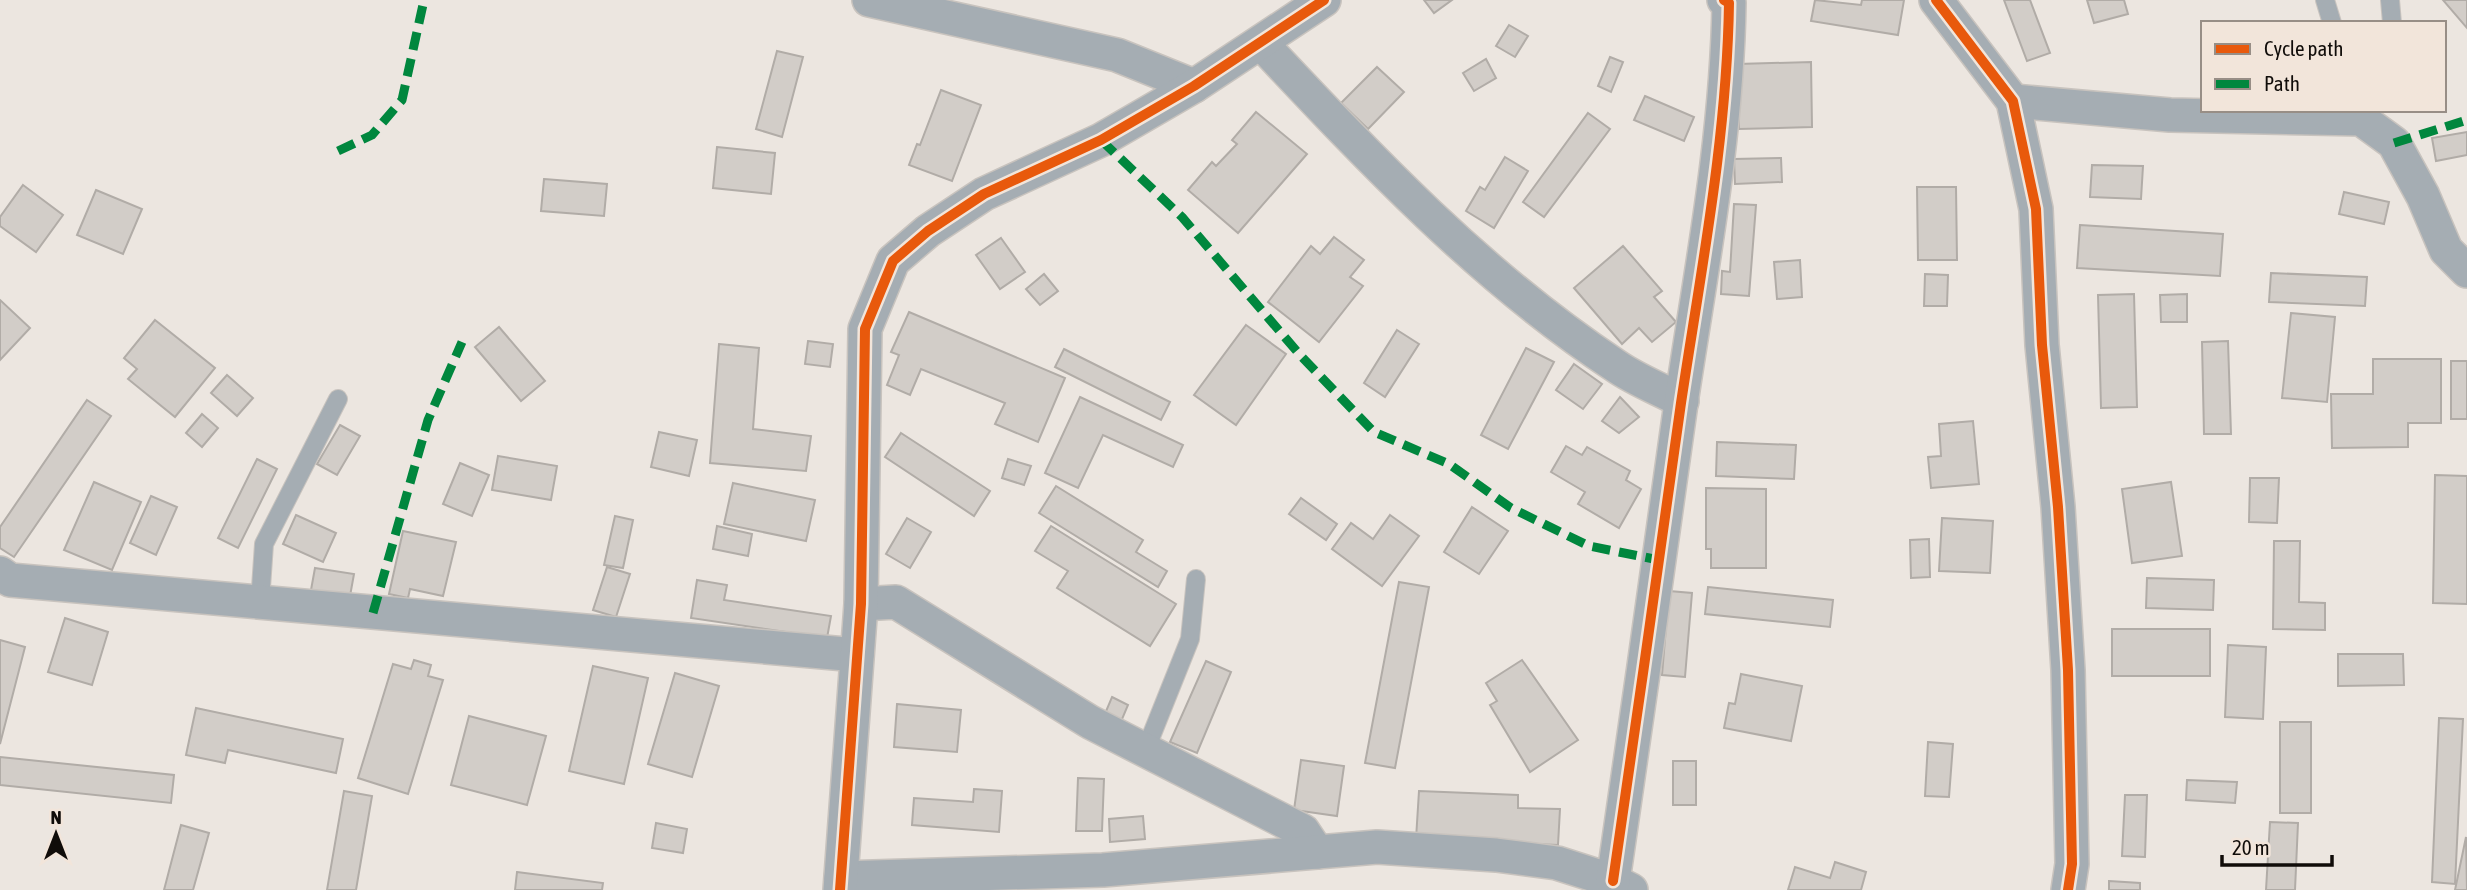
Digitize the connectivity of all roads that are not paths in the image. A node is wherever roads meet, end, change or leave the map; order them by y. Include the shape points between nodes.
1 (869, 0) edge
2 (1324, 0) edge
3 (1724, 0) edge
4 (1936, 0) edge
5 (2325, 0) edge
6 (2390, 0) edge
7 (2331, 21) edge
8 (2392, 21) edge
9 (1261, 43) junction
10 (1195, 86) junction
11 (2013, 101) junction
12 (2359, 115) edge
13 (2467, 271) edge
14 (338, 399) dead end
15 (1682, 401) junction
16 (0, 573) edge
17 (1196, 579) dead end
18 (260, 602) junction
19 (860, 604) junction
20 (857, 655) junction
21 (1146, 748) junction
22 (1317, 852) junction
23 (841, 884) edge
24 (1622, 885) edge
25 (2068, 890) edge

1 - 10 street via 1117,55
2 - 9 street
3 - 15 street via 1729,3 1728,61 1716,185
4 - 11 street
5 - 7 lane
6 - 8 lane
9 - 10 street
9 - 15 street via 1400,191 1486,268 1616,367
10 - 19 street via 1101,140 984,194 892,261 865,329
11 - 12 street via 2170,115
11 - 25 street via 2036,209 2042,345 2058,507 2068,670 2072,864
12 - 13 street via 2394,143 2446,250
14 - 18 lane via 264,544
15 - 24 street
16 - 18 street via 10,580
17 - 21 lane via 1190,639
18 - 20 street
19 - 20 street
19 - 21 street via 896,602 1090,722
20 - 23 street
21 - 22 street via 1303,831
22 - 23 street via 1103,870
22 - 24 street via 1377,847 1496,855 1557,863

